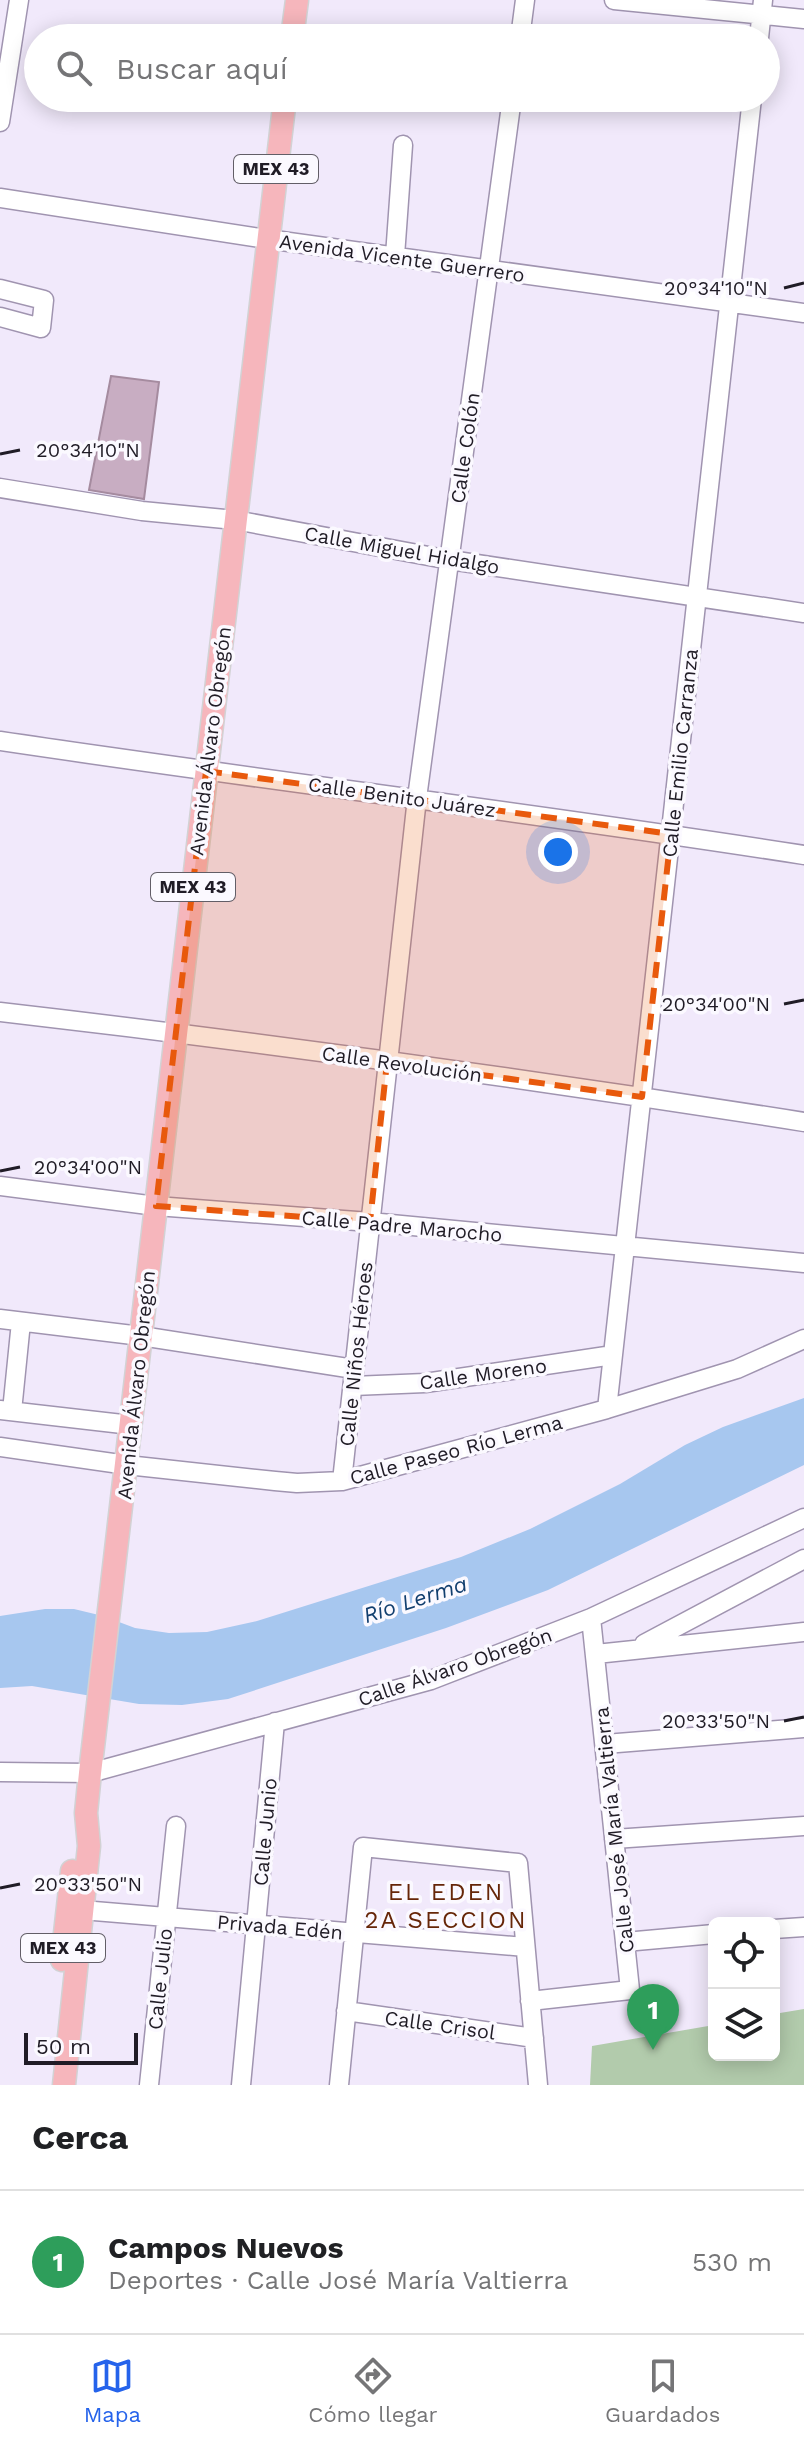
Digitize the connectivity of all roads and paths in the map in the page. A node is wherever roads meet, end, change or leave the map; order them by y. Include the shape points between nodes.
1 (19, 0) edge
2 (297, 0) edge
3 (525, 0) edge
4 (614, 0) edge
5 (762, 7) edge
6 (804, 19) edge
7 (294, 24) edge
8 (522, 24) edge
9 (283, 112) edge
10 (510, 112) edge
11 (750, 112) edge
12 (0, 122) edge
13 (403, 145) dead end
14 (0, 198) edge
15 (267, 239) junction
16 (395, 256) junction
17 (489, 270) junction
18 (0, 289) edge
19 (0, 299) edge
20 (730, 303) junction
21 (804, 313) edge
22 (0, 317) edge
23 (0, 488) edge
24 (235, 520) junction
25 (450, 560) junction
26 (697, 597) junction
27 (804, 613) edge
28 (0, 741) edge
29 (206, 771) junction
30 (417, 798) junction
31 (671, 834) junction
32 (804, 855) edge
33 (0, 1012) edge
34 (176, 1032) junction
35 (387, 1062) junction
36 (642, 1097) junction
37 (804, 1122) edge
38 (0, 1186) edge
39 (156, 1206) junction
40 (370, 1222) junction
41 (625, 1245) junction
42 (804, 1263) edge
43 (0, 1319) edge
44 (21, 1322) junction
45 (141, 1336) junction
46 (804, 1339) edge
47 (613, 1355) junction
48 (354, 1377) junction
49 (607, 1409) junction
50 (6, 1410) edge
51 (131, 1425) junction
52 (0, 1447) edge
53 (127, 1465) junction
54 (342, 1481) junction
55 (804, 1518) edge
56 (804, 1559) edge
57 (591, 1618) junction
58 (804, 1632) edge
59 (633, 1650) junction
60 (596, 1654) junction
61 (275, 1722) junction
62 (804, 1728) edge
63 (605, 1744) junction
64 (91, 1765) junction
65 (0, 1772) edge
66 (86, 1813) junction
67 (176, 1826) dead end
68 (804, 1826) edge
69 (614, 1839) junction
70 (82, 1910) junction
71 (166, 1918) junction
72 (256, 1926) junction
73 (804, 1927) edge
74 (780, 1929) edge
75 (354, 1933) junction
76 (708, 1935) edge
77 (625, 1942) junction
78 (525, 1947) junction
79 (530, 2001) junction
80 (346, 2011) junction
81 (534, 2038) junction
82 (53, 2085) edge
83 (64, 2085) edge
84 (149, 2085) edge
85 (241, 2085) edge
86 (339, 2085) edge
87 (538, 2085) edge

1 - 12 street
2 - 7 main road
3 - 8 street
4 - 5 street
5 - 6 street
9 - 15 main road, Avenida Álvaro Obregón / MEX 43
10 - 17 street, Calle Colón
11 - 20 street, Calle Emilio Carranza
13 - 16 street
14 - 15 street, Avenida Vicente Guerrero
15 - 16 street, Avenida Vicente Guerrero
15 - 24 main road, Avenida Álvaro Obregón / MEX 43
16 - 17 street, Avenida Vicente Guerrero
17 - 20 street, Avenida Vicente Guerrero
17 - 25 street, Calle Colón
18 - 19 street
18 - 22 street via 44,300 41,328
20 - 21 street, Avenida Vicente Guerrero
20 - 26 street, Calle Emilio Carranza
23 - 24 street, Calle Miguel Hidalgo
24 - 25 street, Calle Miguel Hidalgo
24 - 29 main road, Avenida Álvaro Obregón / MEX 43
25 - 26 street, Calle Miguel Hidalgo
25 - 30 street, Calle Colón
26 - 27 street, Calle Miguel Hidalgo
26 - 31 street, Calle Emilio Carranza
28 - 29 street, Calle Benito Juárez
29 - 30 street, Calle Benito Juárez
29 - 34 main road, Avenida Álvaro Obregón / MEX 43
30 - 31 street, Calle Benito Juárez
30 - 35 street, Calle Niños Héroes
31 - 32 street, Calle Benito Juárez
31 - 36 street, Calle Emilio Carranza
33 - 34 street, Calle Revolución
34 - 35 street, Calle Revolución
34 - 39 main road, Avenida Álvaro Obregón / MEX 43
35 - 36 street, Calle Revolución
35 - 40 street, Calle Niños Héroes
36 - 37 street, Calle Revolución
36 - 41 street, Calle Emilio Carranza
38 - 39 street, Calle Padre Marocho
39 - 40 street, Calle Padre Marocho
39 - 45 main road, Avenida Álvaro Obregón / MEX 43
40 - 41 street, Calle Padre Marocho
40 - 48 street, Calle Niños Héroes
41 - 42 street, Calle Padre Marocho
41 - 47 street, Calle Emilio Carranza
43 - 44 street, Calle Moreno
44 - 45 street, Calle Moreno
44 - 50 street
45 - 48 street, Calle Moreno
45 - 51 main road, Avenida Álvaro Obregón / MEX 43
46 - 49 street, Calle Paseo Río Lerma via 737,1369
47 - 48 street, Calle Moreno via 425,1383
47 - 49 street, Calle Emilio Carranza
48 - 54 street, Calle Niños Héroes
49 - 54 street, Calle Paseo Río Lerma
50 - 51 street
51 - 53 main road, Avenida Álvaro Obregón / MEX 43
52 - 53 street, Calle Paseo Río Lerma
53 - 54 street, Calle Paseo Río Lerma via 297,1483
53 - 64 main road, Avenida Álvaro Obregón / MEX 43
55 - 57 street, Calle Álvaro Obregón
56 - 59 street
57 - 60 street, Calle José María Valtierra
57 - 61 street, Calle Álvaro Obregón via 431,1680
58 - 59 street
59 - 60 street
60 - 63 street, Calle José María Valtierra
61 - 64 street, Calle Álvaro Obregón
61 - 72 street, Calle Junio
62 - 63 street
63 - 69 street, Calle José María Valtierra
64 - 65 street, Calle Álvaro Obregón
64 - 66 main road, Avenida Álvaro Obregón / MEX 43
66 - 70 main road, Avenida Álvaro Obregón / MEX 43 via 89,1846
66 - 82 main road, Avenida Álvaro Obregón / MEX 43 via 66,1909
67 - 71 street, Calle Julio
68 - 69 street
69 - 77 street, Calle José María Valtierra
70 - 71 street, Privada Edén
70 - 83 main road, Avenida Álvaro Obregón / MEX 43
71 - 72 street, Privada Edén
71 - 84 street, Calle Julio
72 - 75 street, Privada Edén
72 - 85 street, Calle Junio
73 - 74 street
75 - 78 street, Privada Edén
75 - 78 street via 363,1847 518,1863
75 - 80 street
76 - 77 street
77 - 79 street, Calle José María Valtierra via 630,1990
78 - 79 street
79 - 81 street
80 - 81 street, Calle Crisol
80 - 86 street
81 - 87 street

